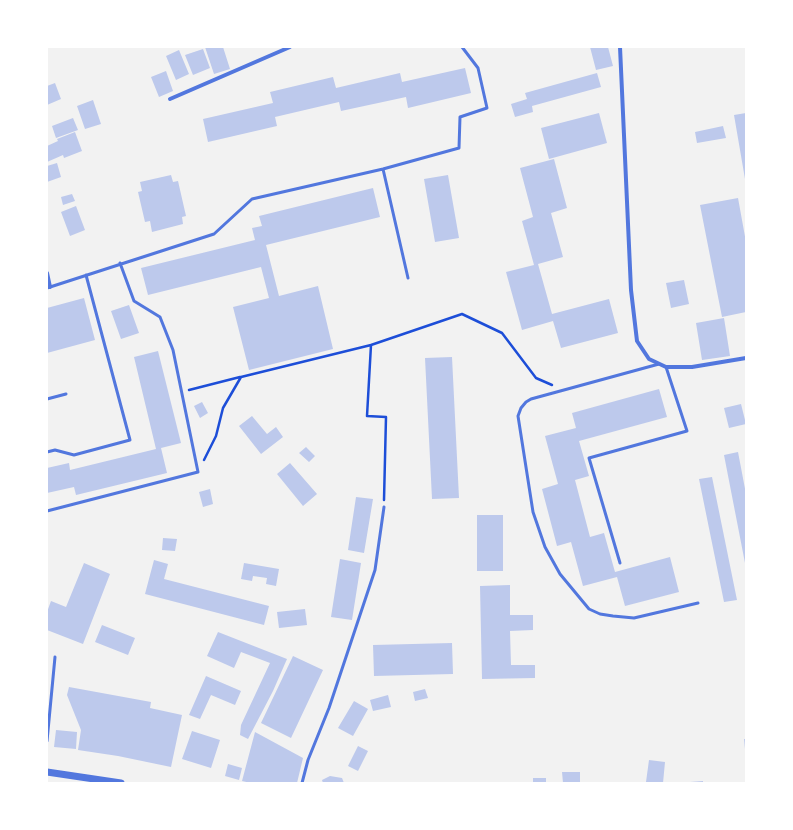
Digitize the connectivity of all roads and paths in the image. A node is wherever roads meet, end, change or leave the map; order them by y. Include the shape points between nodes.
1 (290, 47) edge
2 (462, 47) edge
3 (620, 47) edge
4 (170, 99) dead end
5 (383, 169) junction
6 (120, 263) junction
7 (47, 273) edge
8 (86, 275) junction
9 (408, 278) dead end
10 (49, 287) edge
11 (372, 345) junction
12 (746, 358) edge
13 (659, 364) junction
14 (666, 367) junction
15 (241, 377) junction
16 (563, 390) junction
17 (182, 392) junction
18 (66, 394) dead end
19 (47, 399) edge
20 (47, 452) edge
21 (198, 472) junction
22 (384, 507) joint
23 (47, 511) edge
24 (620, 563) dead end
25 (698, 604) dead end
26 (55, 657) dead end
27 (47, 741) edge
28 (47, 772) edge
29 (121, 783) edge
30 (302, 783) edge

1 - 4 street
2 - 5 lane via 478,68 487,108 460,117 459,148
3 - 13 street via 631,290 637,341 649,359
5 - 6 lane via 252,199 214,234
5 - 9 lane
6 - 8 lane
6 - 17 lane via 134,301 160,317 173,350
7 - 10 street
8 - 10 lane
8 - 20 lane via 130,440 74,455 55,450
11 - 15 path
11 - 16 path via 462,314 502,333 536,378
11 - 22 path via 367,416 386,417
12 - 14 street via 692,367
13 - 14 street
13 - 16 lane
14 - 24 lane via 687,431 589,458
15 - 17 path
15 - 21 path via 223,408 216,436
16 - 25 lane via 526,402 518,416 533,512 545,547 560,574 589,609 600,614 634,618
17 - 21 lane
18 - 19 lane
21 - 23 lane
22 - 30 lane via 375,570
26 - 27 lane
28 - 29 street

